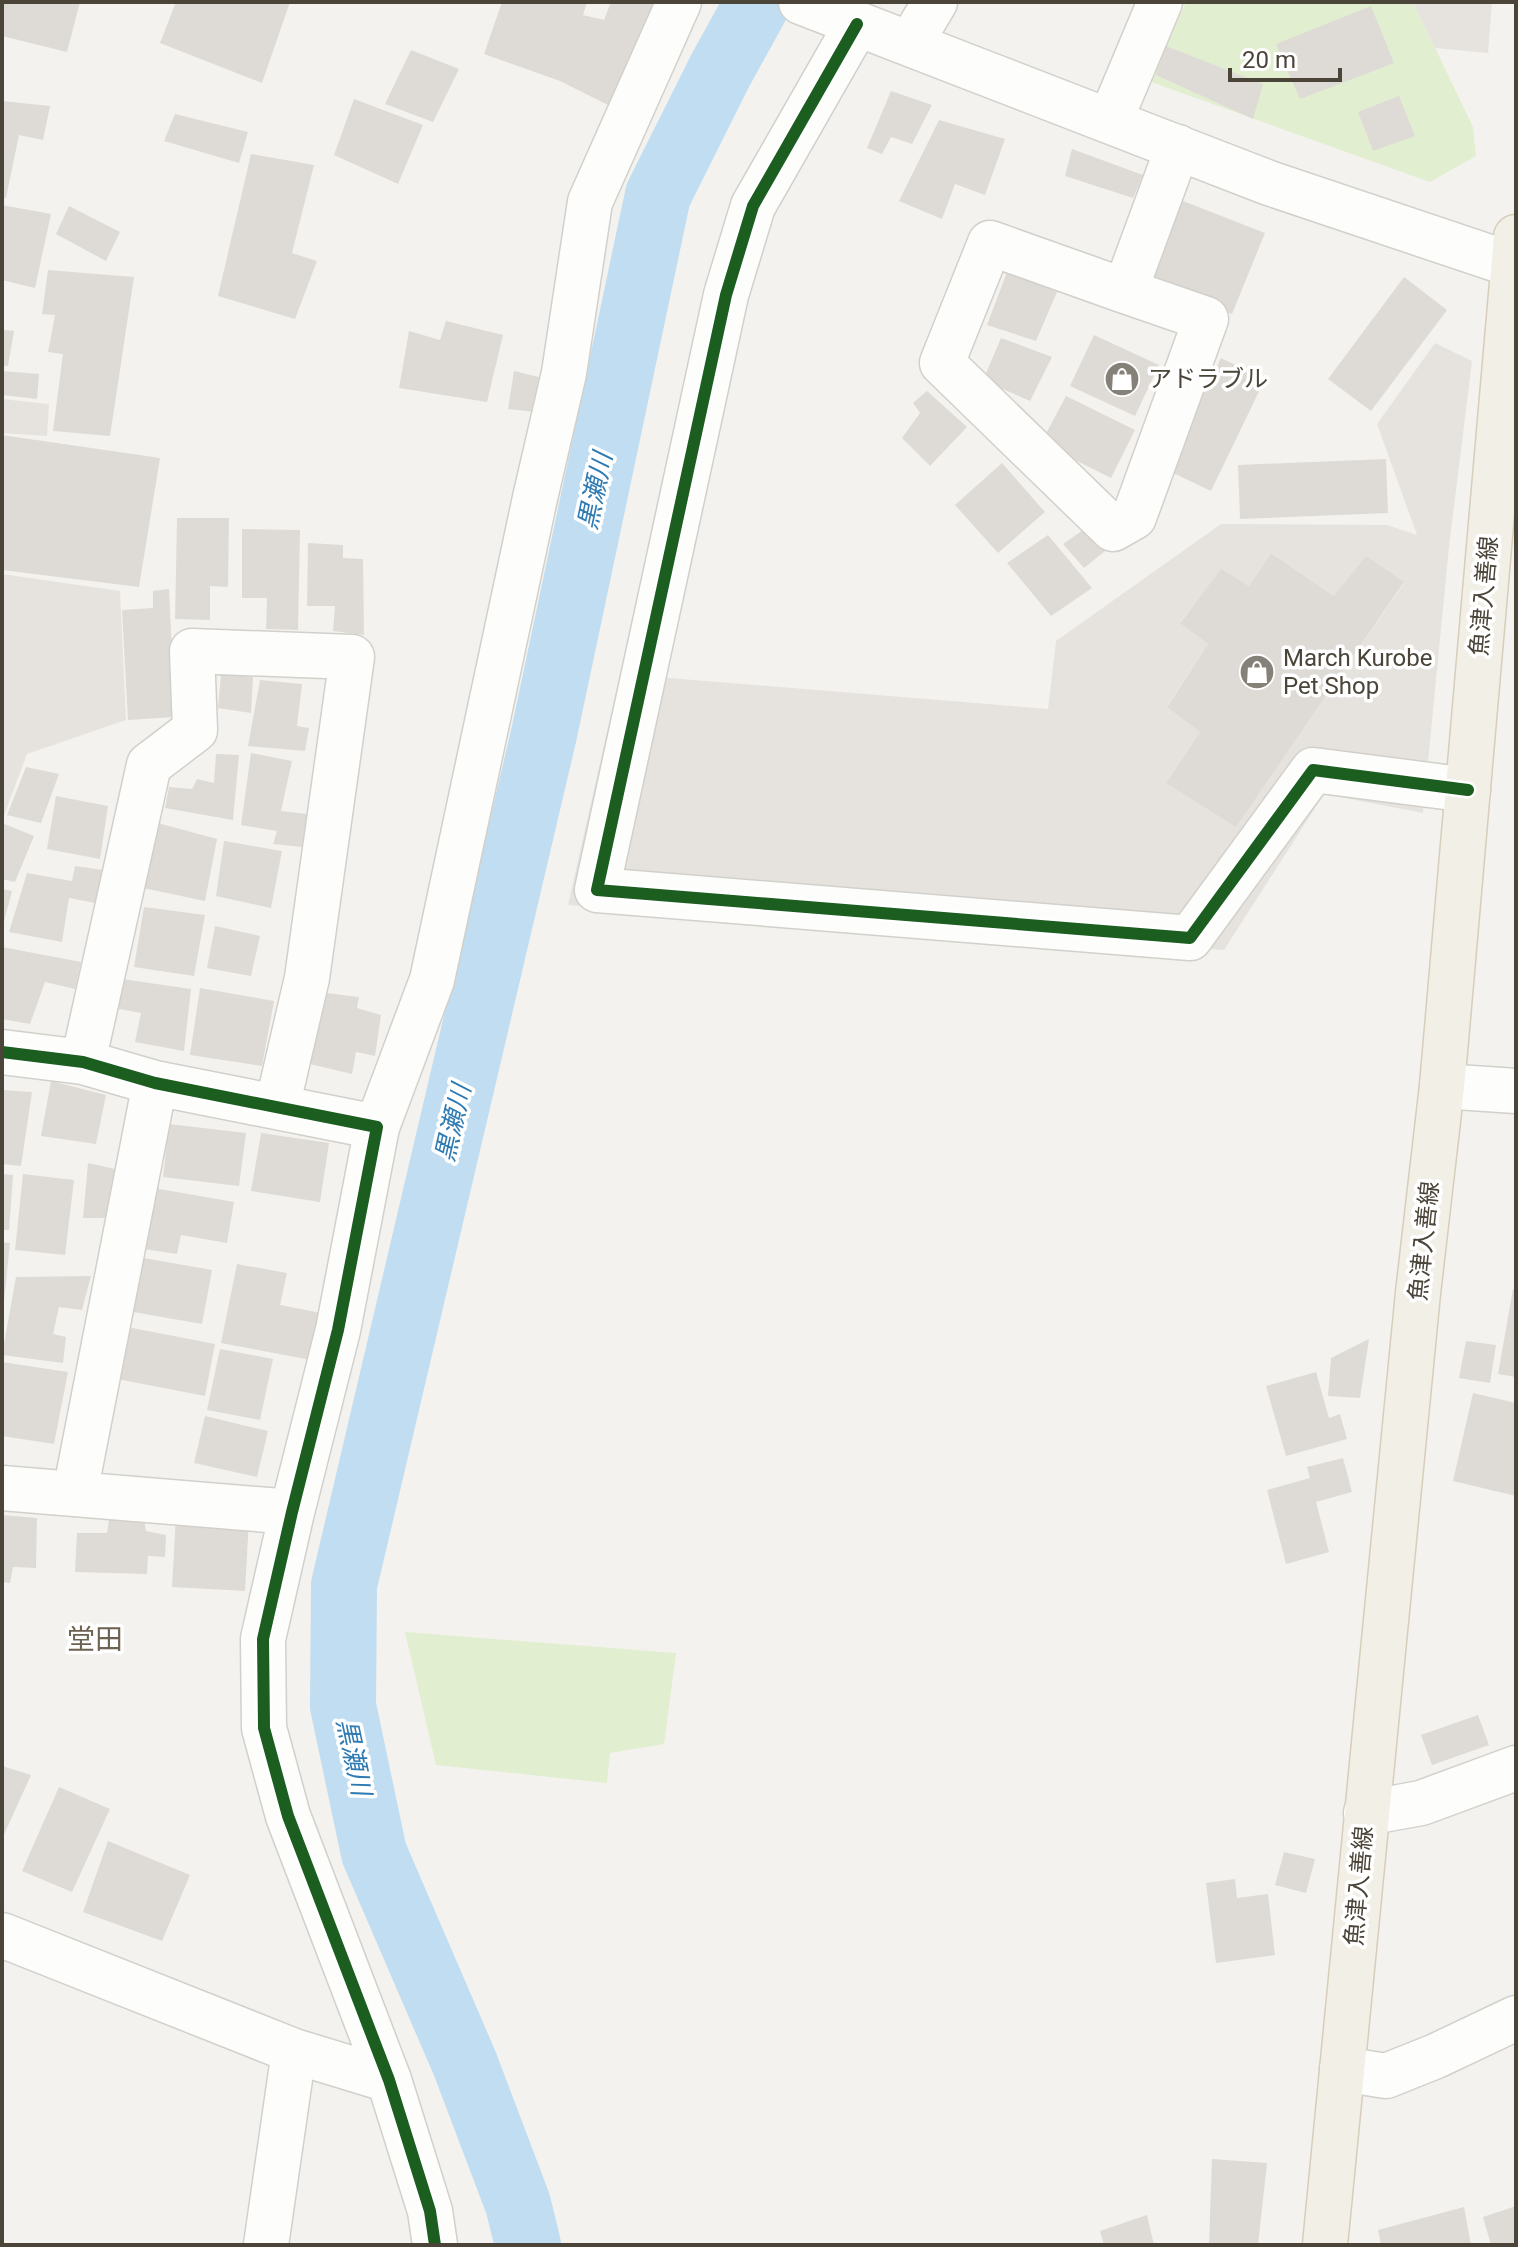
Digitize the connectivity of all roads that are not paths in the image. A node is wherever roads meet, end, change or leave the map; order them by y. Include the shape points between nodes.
1 (679, 2) edge
2 (935, 2) edge
3 (1160, 2) edge
4 (831, 10) edge
5 (910, 44) junction
6 (1110, 121) junction
7 (1178, 147) junction
8 (1514, 251) edge
9 (1125, 291) junction
10 (1506, 465) edge
11 (1468, 790) junction
12 (2, 1052) edge
13 (83, 1062) junction
14 (155, 1083) junction
15 (1442, 1086) junction
16 (1516, 1091) edge
17 (277, 1107) junction
18 (377, 1127) junction
19 (2, 1488) edge
20 (75, 1493) junction
21 (292, 1512) junction
22 (1516, 1768) edge
23 (1366, 1813) junction
24 (2, 1935) edge
25 (1516, 2018) edge
26 (294, 2051) junction
27 (1342, 2069) junction
28 (389, 2080) junction
29 (266, 2245) edge
30 (435, 2245) edge
31 (1325, 2245) edge

1 - 18 street via 590,202 564,373 432,980
2 - 5 street
3 - 6 street
4 - 5 street
4 - 11 street via 753,206 726,295 597,890 1190,938 1313,770
5 - 6 street
6 - 7 street
7 - 8 street via 1269,183
7 - 9 street
8 - 10 main road, 魚津入善線
9 - 9 street via 990,243 942,363 1113,529 1134,517 1206,319
10 - 11 main road, 魚津入善線
11 - 15 main road, 魚津入善線
12 - 13 street
13 - 14 street
13 - 17 street via 149,765 195,730 192,651 352,657 307,978
14 - 17 street
14 - 20 street
15 - 16 street
15 - 23 main road, 魚津入善線
17 - 18 street
18 - 21 street via 338,1330
19 - 20 street
20 - 21 street
21 - 28 street via 263,1639 264,1728 288,1816
22 - 23 street via 1421,1803
23 - 27 main road, 魚津入善線
24 - 26 street
25 - 27 street via 1386,2076
26 - 28 street
26 - 29 street
27 - 31 main road, 魚津入善線
28 - 30 street via 430,2211

